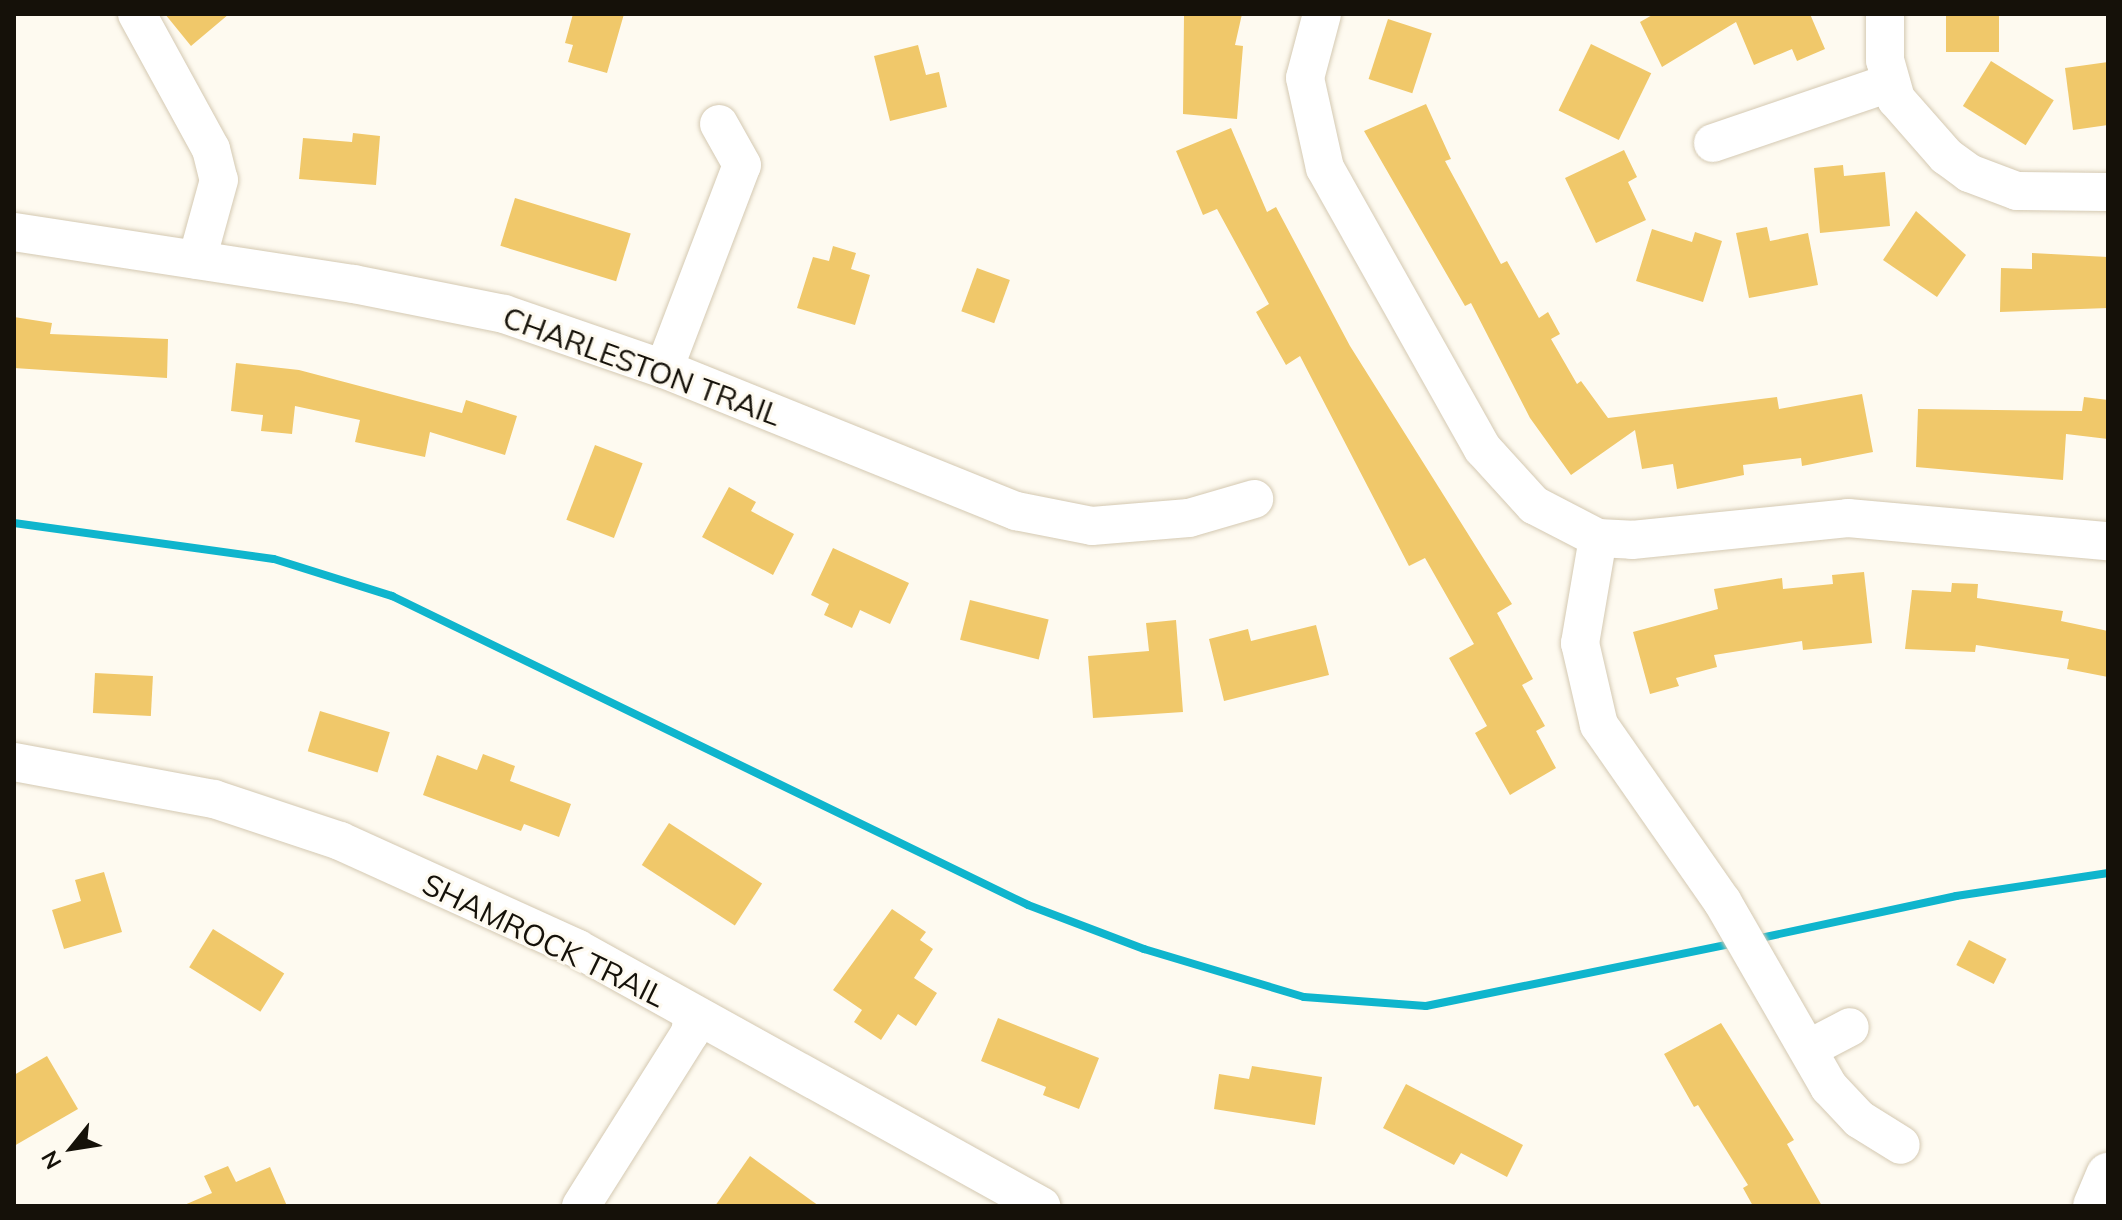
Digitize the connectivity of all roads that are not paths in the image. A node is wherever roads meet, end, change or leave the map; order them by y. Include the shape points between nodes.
1 (137, 14) edge
2 (1322, 14) edge
3 (1885, 14) edge
4 (1889, 83) junction
5 (719, 124) dead end
6 (1713, 143) dead end
7 (2108, 192) edge
8 (14, 232) edge
9 (197, 260) junction
10 (664, 369) junction
11 (1254, 499) dead end
12 (1598, 538) junction
13 (2108, 541) edge
14 (14, 762) edge
15 (693, 1015) junction
16 (1850, 1027) dead end
17 (1808, 1049) junction
18 (1901, 1145) dead end
19 (581, 1206) edge
20 (1041, 1206) edge

1 - 9 street via 211,149 219,180
2 - 12 street via 1310,49 1307,104 1340,197 1498,471 1534,505
3 - 4 street
4 - 6 street
4 - 7 street via 1922,133 1969,173 2042,195
5 - 10 street via 742,165
8 - 9 street, CHARLESTON TRAIL
9 - 10 street, CHARLESTON TRAIL via 504,314
10 - 11 street, CHARLESTON TRAIL via 1016,511 1092,526 1189,518
12 - 13 street via 1632,540 1848,518
12 - 17 street via 1580,643 1599,725 1722,901
14 - 15 street, SHAMROCK TRAIL via 214,799 340,841 578,949
15 - 19 street via 690,1033
15 - 20 street, SHAMROCK TRAIL
16 - 17 street
17 - 18 street via 1843,1106

